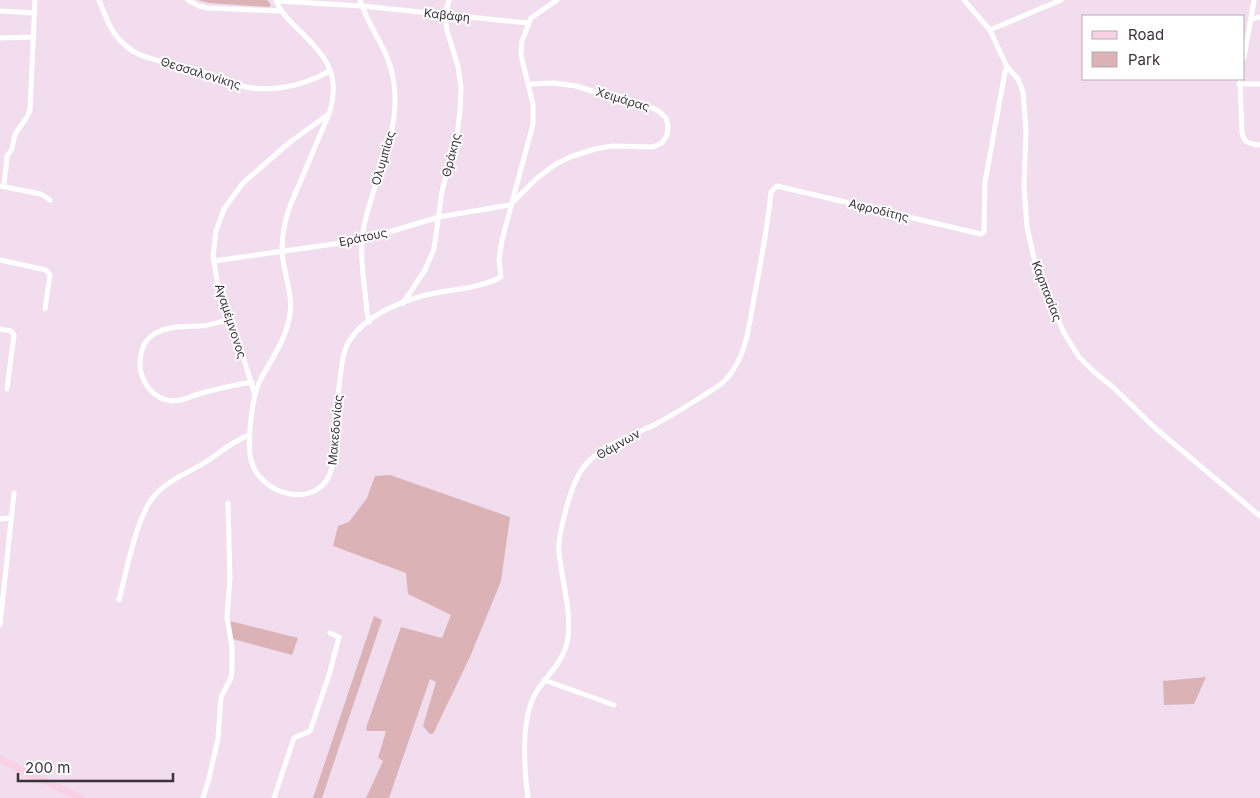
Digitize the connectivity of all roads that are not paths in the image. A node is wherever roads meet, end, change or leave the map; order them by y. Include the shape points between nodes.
1 (35, 0) edge
2 (99, 0) edge
3 (188, 0) edge
4 (360, 0) edge
5 (449, 0) edge
6 (557, 0) edge
7 (964, 0) edge
8 (1061, 0) edge
9 (1254, 0) edge
10 (277, 1) edge
11 (362, 6) junction
12 (0, 11) edge
13 (282, 12) junction
14 (35, 13) junction
15 (445, 15) junction
16 (1260, 18) edge
17 (1251, 19) junction
18 (528, 23) junction
19 (990, 30) junction
20 (34, 37) junction
21 (0, 38) edge
22 (1245, 52) edge
23 (1008, 67) junction
24 (330, 70) junction
25 (1240, 81) edge
26 (529, 84) junction
27 (1260, 84) edge
28 (329, 114) junction
29 (1260, 145) edge
30 (2, 186) edge
31 (777, 186) joint
32 (50, 200) dead end
33 (510, 205) junction
34 (438, 217) junction
35 (362, 240) junction
36 (282, 251) junction
37 (0, 260) edge
38 (214, 260) junction
39 (404, 303) junction
40 (45, 309) dead end
41 (231, 318) junction
42 (369, 322) junction
43 (0, 329) edge
44 (252, 382) junction
45 (7, 389) dead end
46 (256, 395) junction
47 (250, 435) junction
48 (14, 493) dead end
49 (228, 503) dead end
50 (1260, 516) edge
51 (11, 518) junction
52 (0, 520) edge
53 (119, 600) dead end
54 (0, 625) edge
55 (330, 633) dead end
56 (544, 680) junction
57 (614, 705) dead end
58 (0, 759) edge
59 (81, 798) edge
60 (203, 798) edge
61 (274, 798) edge
62 (528, 798) edge

1 - 14 street
2 - 24 street, Θεσσαλονίκης via 114,34 132,51 238,85 283,88 314,79
3 - 13 street via 207,8
4 - 11 street, Ολυμπίας
5 - 15 street, Θράκης
6 - 18 street
7 - 19 street, Καρπασίας
8 - 19 street
9 - 17 street
10 - 11 street, Καβάφη
10 - 13 street, Μακεδονίας
11 - 15 street, Καβάφη
11 - 35 street, Ολυμπίας via 389,60 395,85 394,122
12 - 14 street
13 - 24 street, Μακεδονίας via 318,50
14 - 20 street
15 - 18 street, Καβάφη
15 - 34 street, Θράκης via 461,87 457,136
16 - 17 street
17 - 22 street
18 - 26 street, Μακεδονίας via 521,49
19 - 23 street, Καρπασίας
20 - 21 street
20 - 30 street via 30,110 15,134
23 - 31 street, Αφροδίτης via 985,182 982,234
23 - 50 street, Καρπασίας via 1021,85 1025,104 1024,193 1030,246 1064,332 1079,357 1093,371
24 - 28 street, Μακεδονίας via 335,88
25 - 27 street
25 - 29 street via 1243,140
26 - 33 street, Μακεδονίας via 533,124
26 - 33 street, Χειμάρας via 580,86 653,108 666,118 668,132 662,143 653,147 608,146 570,157 537,178
28 - 36 street, Μακεδονίας via 290,206
28 - 38 street, Αγαμέμνονος via 280,150 234,194 216,231
30 - 32 street via 41,194
31 - 56 street, Θάμνων via 771,192 744,350 735,368 726,380 684,408 594,457 576,480 561,530 559,551 568,640 563,655
33 - 34 street, Εράτους
33 - 39 street, Μακεδονίας via 500,252 501,277
34 - 35 street, Εράτους
34 - 39 street, Θράκης via 431,256
35 - 36 street, Εράτους
35 - 42 street, Ολυμπίας
36 - 38 street, Εράτους
36 - 46 street, Μακεδονίας via 290,314 283,339
37 - 40 street via 49,272
38 - 41 street, Αγαμέμνονος via 219,290
39 - 42 street, Μακεδονίας
41 - 44 street, Αγαμέμνονος
41 - 44 street via 208,325 172,327 155,333 142,348 142,376 151,392 173,401
42 - 47 street, Μακεδονίας via 352,337 343,357 332,467 323,485 312,492 296,494 270,486 254,469
43 - 45 street via 14,335
44 - 46 street, Αγαμέμνονος
46 - 47 street, Μακεδονίας
47 - 53 street via 238,439 155,494 143,514
48 - 51 street
49 - 60 street via 230,578 227,617 232,669 222,698 218,739
51 - 52 street
51 - 54 street
55 - 61 street via 339,637 310,731 294,738
56 - 57 street
56 - 62 street, Θάμνων via 532,700 525,722
58 - 59 main road

